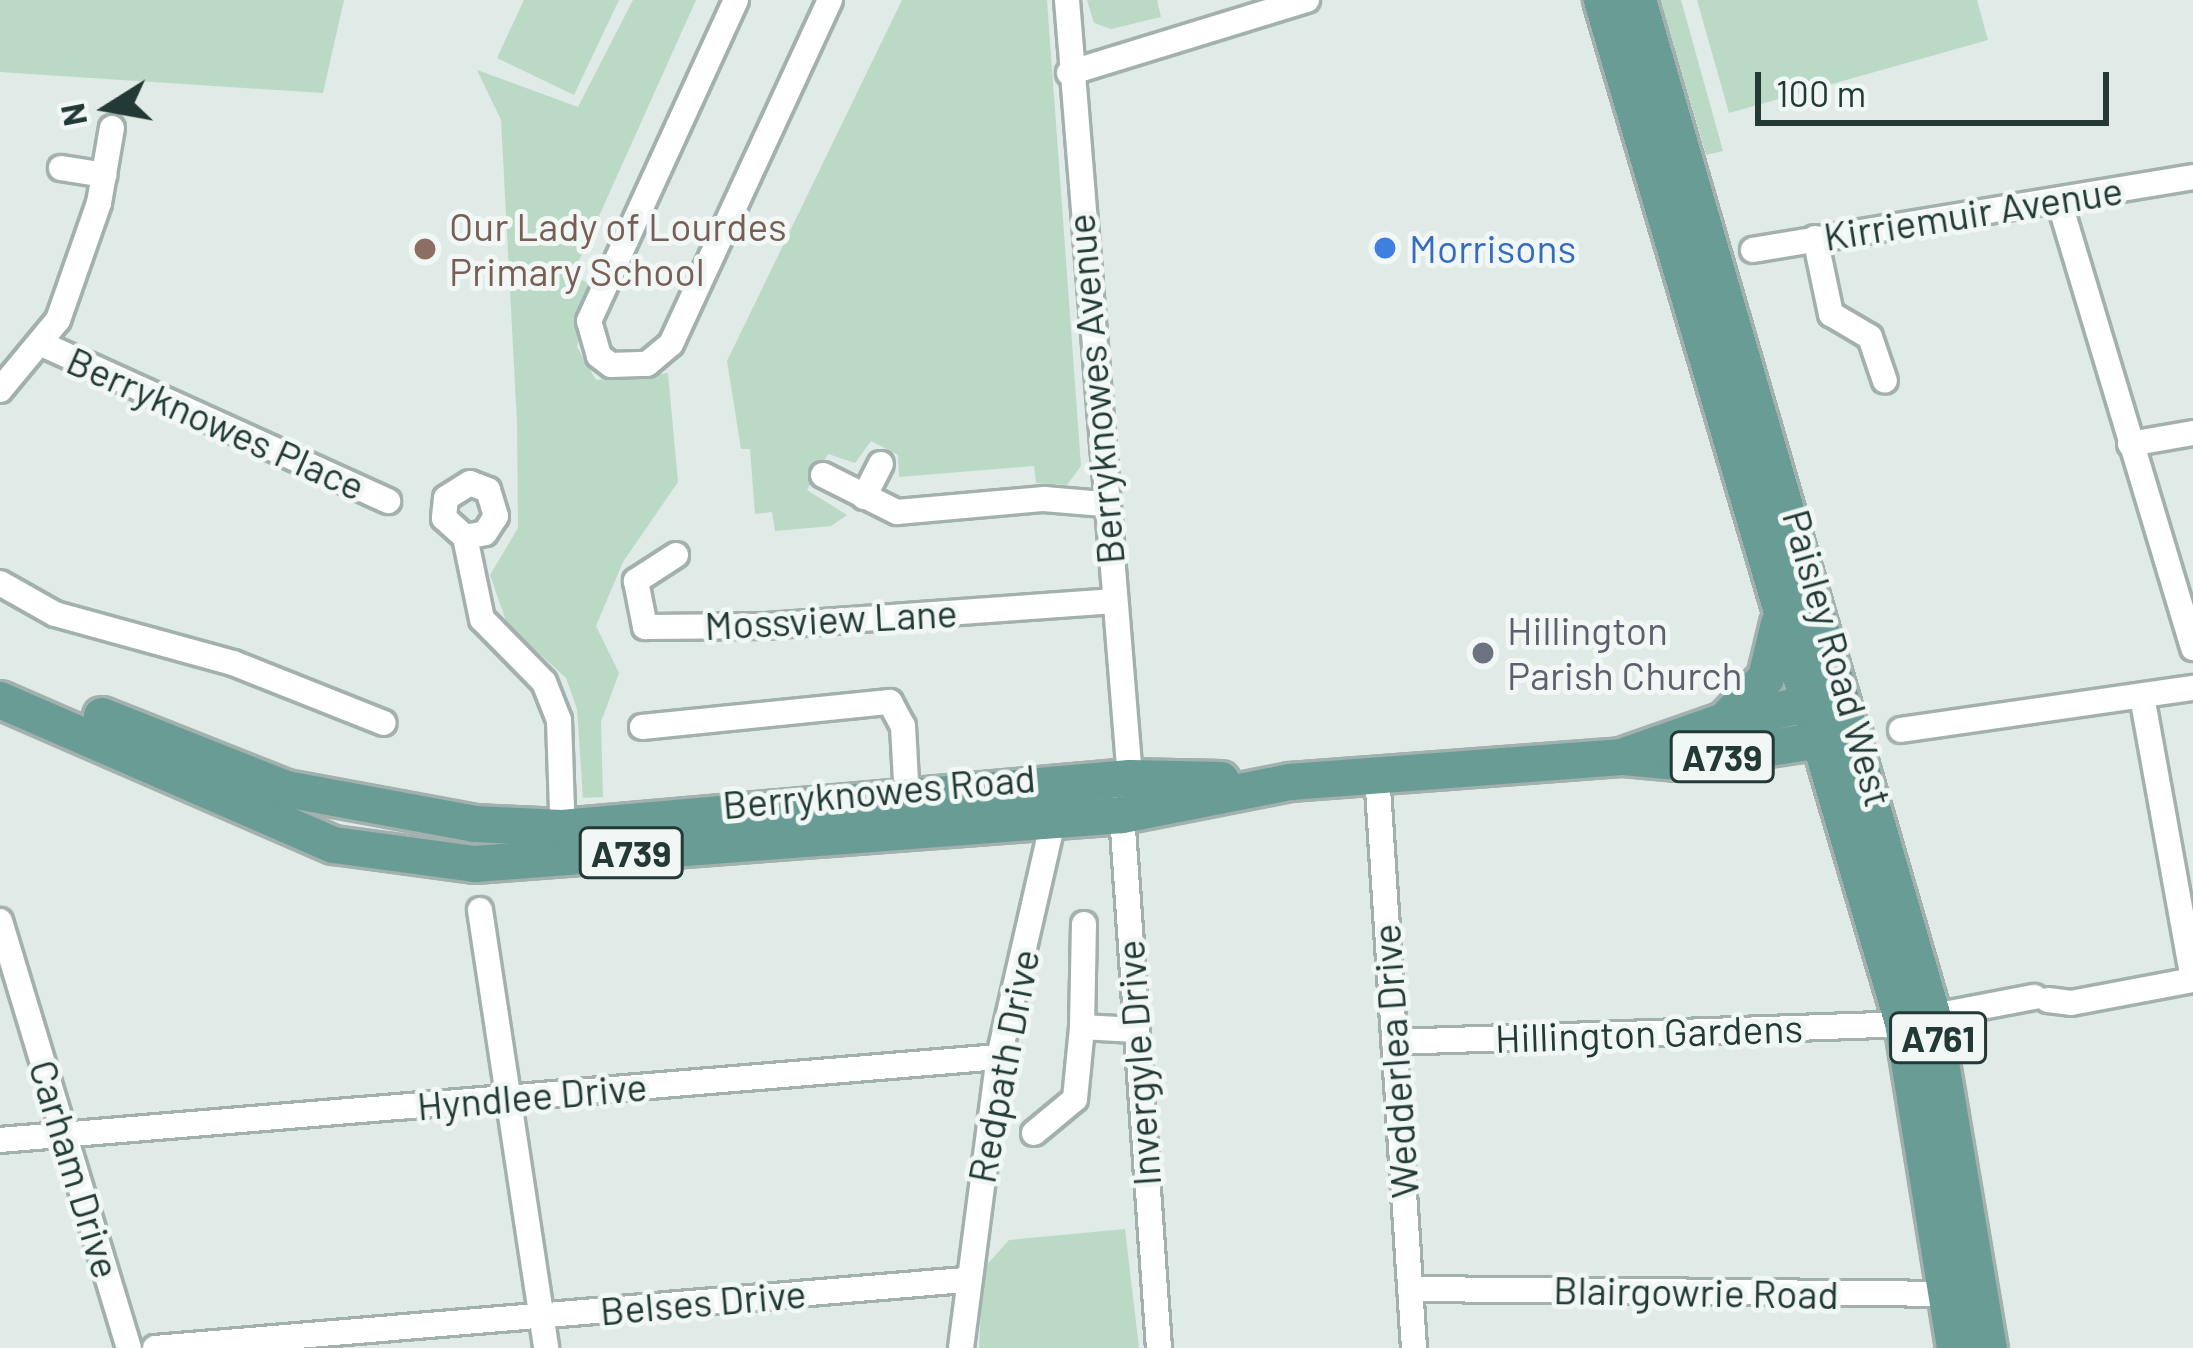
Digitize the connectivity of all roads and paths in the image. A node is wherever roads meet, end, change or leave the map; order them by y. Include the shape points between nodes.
1 (736, 0) edge
2 (830, 0) edge
3 (1067, 0) edge
4 (1307, 0) edge
5 (1602, 0) edge
6 (1638, 0) edge
7 (1069, 73) junction
8 (112, 128) dead end
9 (61, 168) dead end
10 (104, 175) junction
11 (2193, 177) edge
12 (2060, 201) junction
13 (1815, 238) junction
14 (1753, 250) dead end
15 (44, 345) junction
16 (1723, 354) junction
17 (1885, 381) dead end
18 (0, 389) edge
19 (2193, 434) edge
20 (2130, 444) junction
21 (881, 464) dead end
22 (823, 476) dead end
23 (864, 497) junction
24 (388, 501) dead end
25 (1104, 504) junction
26 (465, 537) dead end
27 (676, 555) dead end
28 (0, 583) edge
29 (1113, 601) junction
30 (1778, 608) junction
31 (2193, 648) edge
32 (0, 675) edge
33 (2193, 688) edge
34 (2142, 696) junction
35 (0, 700) edge
36 (1828, 700) junction
37 (1724, 721) junction
38 (384, 723) dead end
39 (642, 728) dead end
40 (1901, 730) dead end
41 (1837, 739) junction
42 (1782, 748) junction
43 (1624, 757) junction
44 (1377, 773) junction
45 (1130, 778) junction
46 (1290, 782) junction
47 (907, 799) junction
48 (1055, 802) junction
49 (1122, 815) junction
50 (563, 843) junction
51 (480, 910) dead end
52 (0, 921) edge
53 (1084, 924) dead end
54 (2193, 979) edge
55 (1919, 1022) junction
56 (1082, 1027) junction
57 (1135, 1030) junction
58 (1394, 1042) junction
59 (999, 1057) junction
60 (509, 1098) junction
61 (1034, 1133) dead end
62 (66, 1134) junction
63 (0, 1140) edge
64 (965, 1280) junction
65 (1410, 1289) junction
66 (1966, 1293) junction
67 (542, 1316) junction
68 (129, 1348) edge
69 (155, 1348) edge
70 (547, 1348) edge
71 (962, 1348) edge
72 (1159, 1348) edge
73 (1414, 1348) edge
74 (1955, 1348) edge
75 (1989, 1348) edge

1 - 2 street via 590,321 593,343 611,364 647,364 670,344
3 - 7 street, Berryknowes Avenue
4 - 7 street
5 - 16 main road, Paisley Road West / A761
6 - 16 main road, Paisley Road West / A761
7 - 25 street, Berryknowes Avenue
8 - 10 street
9 - 10 street
10 - 15 street
11 - 12 street, Kirriemuir Avenue
12 - 13 street, Kirriemuir Avenue
12 - 20 street
13 - 14 street, Kirriemuir Avenue
13 - 17 street via 1831,314 1870,337
15 - 18 street
15 - 24 street, Berryknowes Place
16 - 30 main road, Paisley Road West / A761
16 - 36 main road, Paisley Road West / A761 via 1749,394 1745,429
19 - 20 street
20 - 31 street
21 - 23 street
22 - 23 street
23 - 25 street via 897,512 1045,499
25 - 29 street, Berryknowes Avenue
26 - 50 street via 482,619 544,682 560,720
27 - 29 street, Mossview Lane via 636,581 645,627
28 - 38 street via 55,614 233,663
29 - 45 street, Berryknowes Avenue
30 - 36 main road, Paisley Road West / A761
30 - 37 main road via 1774,664
32 - 50 main road, Berryknowes Road / A739 via 286,789
33 - 34 street
34 - 40 street
34 - 54 street
35 - 50 main road, Berryknowes Road / A739 via 334,845 475,864
36 - 37 main road, Berryknowes Road / A739
36 - 41 main road, Paisley Road West / A761
36 - 42 main road
37 - 43 main road, Berryknowes Road / A739
39 - 47 street via 890,702 903,726
41 - 42 main road, Berryknowes Road / A739
41 - 55 main road, Paisley Road West / A761
42 - 43 main road, Berryknowes Road / A739 via 1678,762
43 - 44 main road, Berryknowes Road / A739
44 - 46 main road, Berryknowes Road / A739
44 - 58 street, Wedderlea Drive
45 - 46 main road, Berryknowes Road / A739
45 - 48 main road, Berryknowes Road / A739
45 - 49 street, Invergyle Drive
46 - 49 main road, Berryknowes Road / A739
47 - 48 main road, Berryknowes Road / A739
47 - 50 main road, Berryknowes Road / A739
48 - 49 main road, Berryknowes Road / A739
48 - 50 main road, Berryknowes Road / A739
48 - 59 street, Redpath Drive
49 - 57 street, Invergyle Drive
51 - 60 street
52 - 62 street, Carham Drive
53 - 56 street
54 - 55 street, Hillington Gardens
55 - 58 street, Hillington Gardens
55 - 66 main road, Paisley Road West / A761
56 - 57 street
56 - 61 street via 1075,1099
57 - 72 street, Invergyle Drive
58 - 65 street, Wedderlea Drive
59 - 60 street, Hyndlee Drive
59 - 64 street, Redpath Drive
60 - 62 street, Hyndlee Drive
60 - 67 street
62 - 63 street, Hyndlee Drive
62 - 68 street, Carham Drive
64 - 67 street, Belses Drive
64 - 71 street, Redpath Drive
65 - 66 street, Blairgowrie Road
65 - 73 street, Wedderlea Drive
66 - 74 main road, Paisley Road West / A761
66 - 75 main road, Paisley Road West / A761
67 - 69 street, Belses Drive
67 - 70 street

